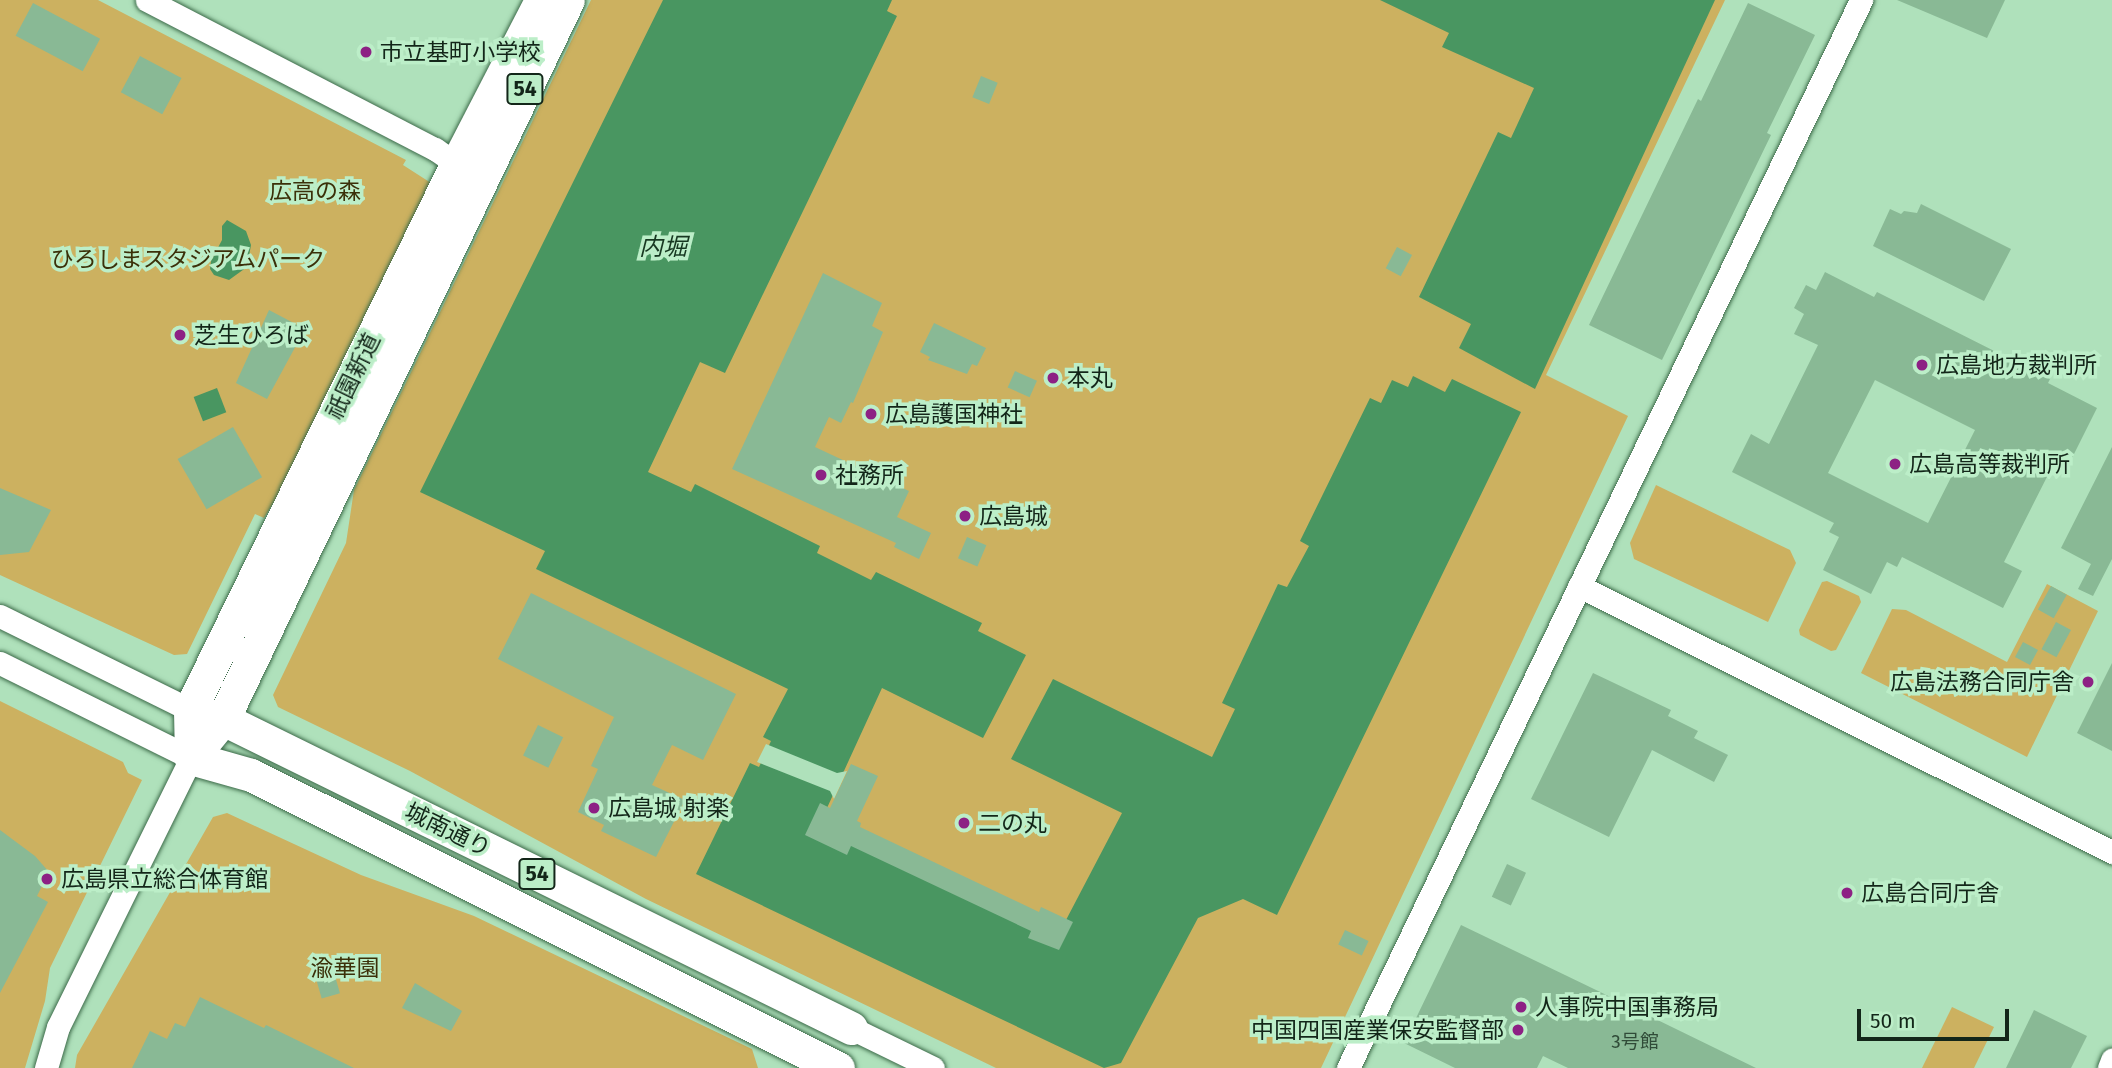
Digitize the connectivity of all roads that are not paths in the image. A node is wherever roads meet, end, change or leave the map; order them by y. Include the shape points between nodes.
1 (147, 0) edge
2 (541, 0) edge
3 (568, 0) edge
4 (1861, 0) edge
5 (469, 172) junction
6 (1580, 586) junction
7 (0, 616) edge
8 (0, 663) edge
9 (190, 710) junction
10 (223, 719) junction
11 (191, 758) junction
12 (2112, 852) edge
13 (851, 1028) junction
14 (805, 1059) edge
15 (2112, 1060) edge
16 (46, 1068) edge
17 (838, 1068) edge
18 (855, 1068) edge
19 (933, 1068) edge
20 (1349, 1068) edge
21 (2109, 1068) edge

1 - 5 street via 435,149
2 - 5 highway, 祇園新道 / 54
3 - 5 highway, 祇園新道 / 54
4 - 6 street
5 - 9 highway, 祇園新道 / 54
5 - 10 highway, 祇園新道 / 54
6 - 12 street
6 - 20 street
7 - 9 street, 城南通り
8 - 11 street
9 - 10 highway, 城南通り / 54
9 - 11 highway, 祇園新道 / 54
10 - 11 highway, 54
10 - 13 highway, 城南通り / 54
11 - 14 highway, 城南通り / 54 via 251,775
11 - 16 street via 58,1027
13 - 14 highway
13 - 18 highway
13 - 19 street, 城南通り
14 - 17 highway, 城南通り
15 - 21 street

